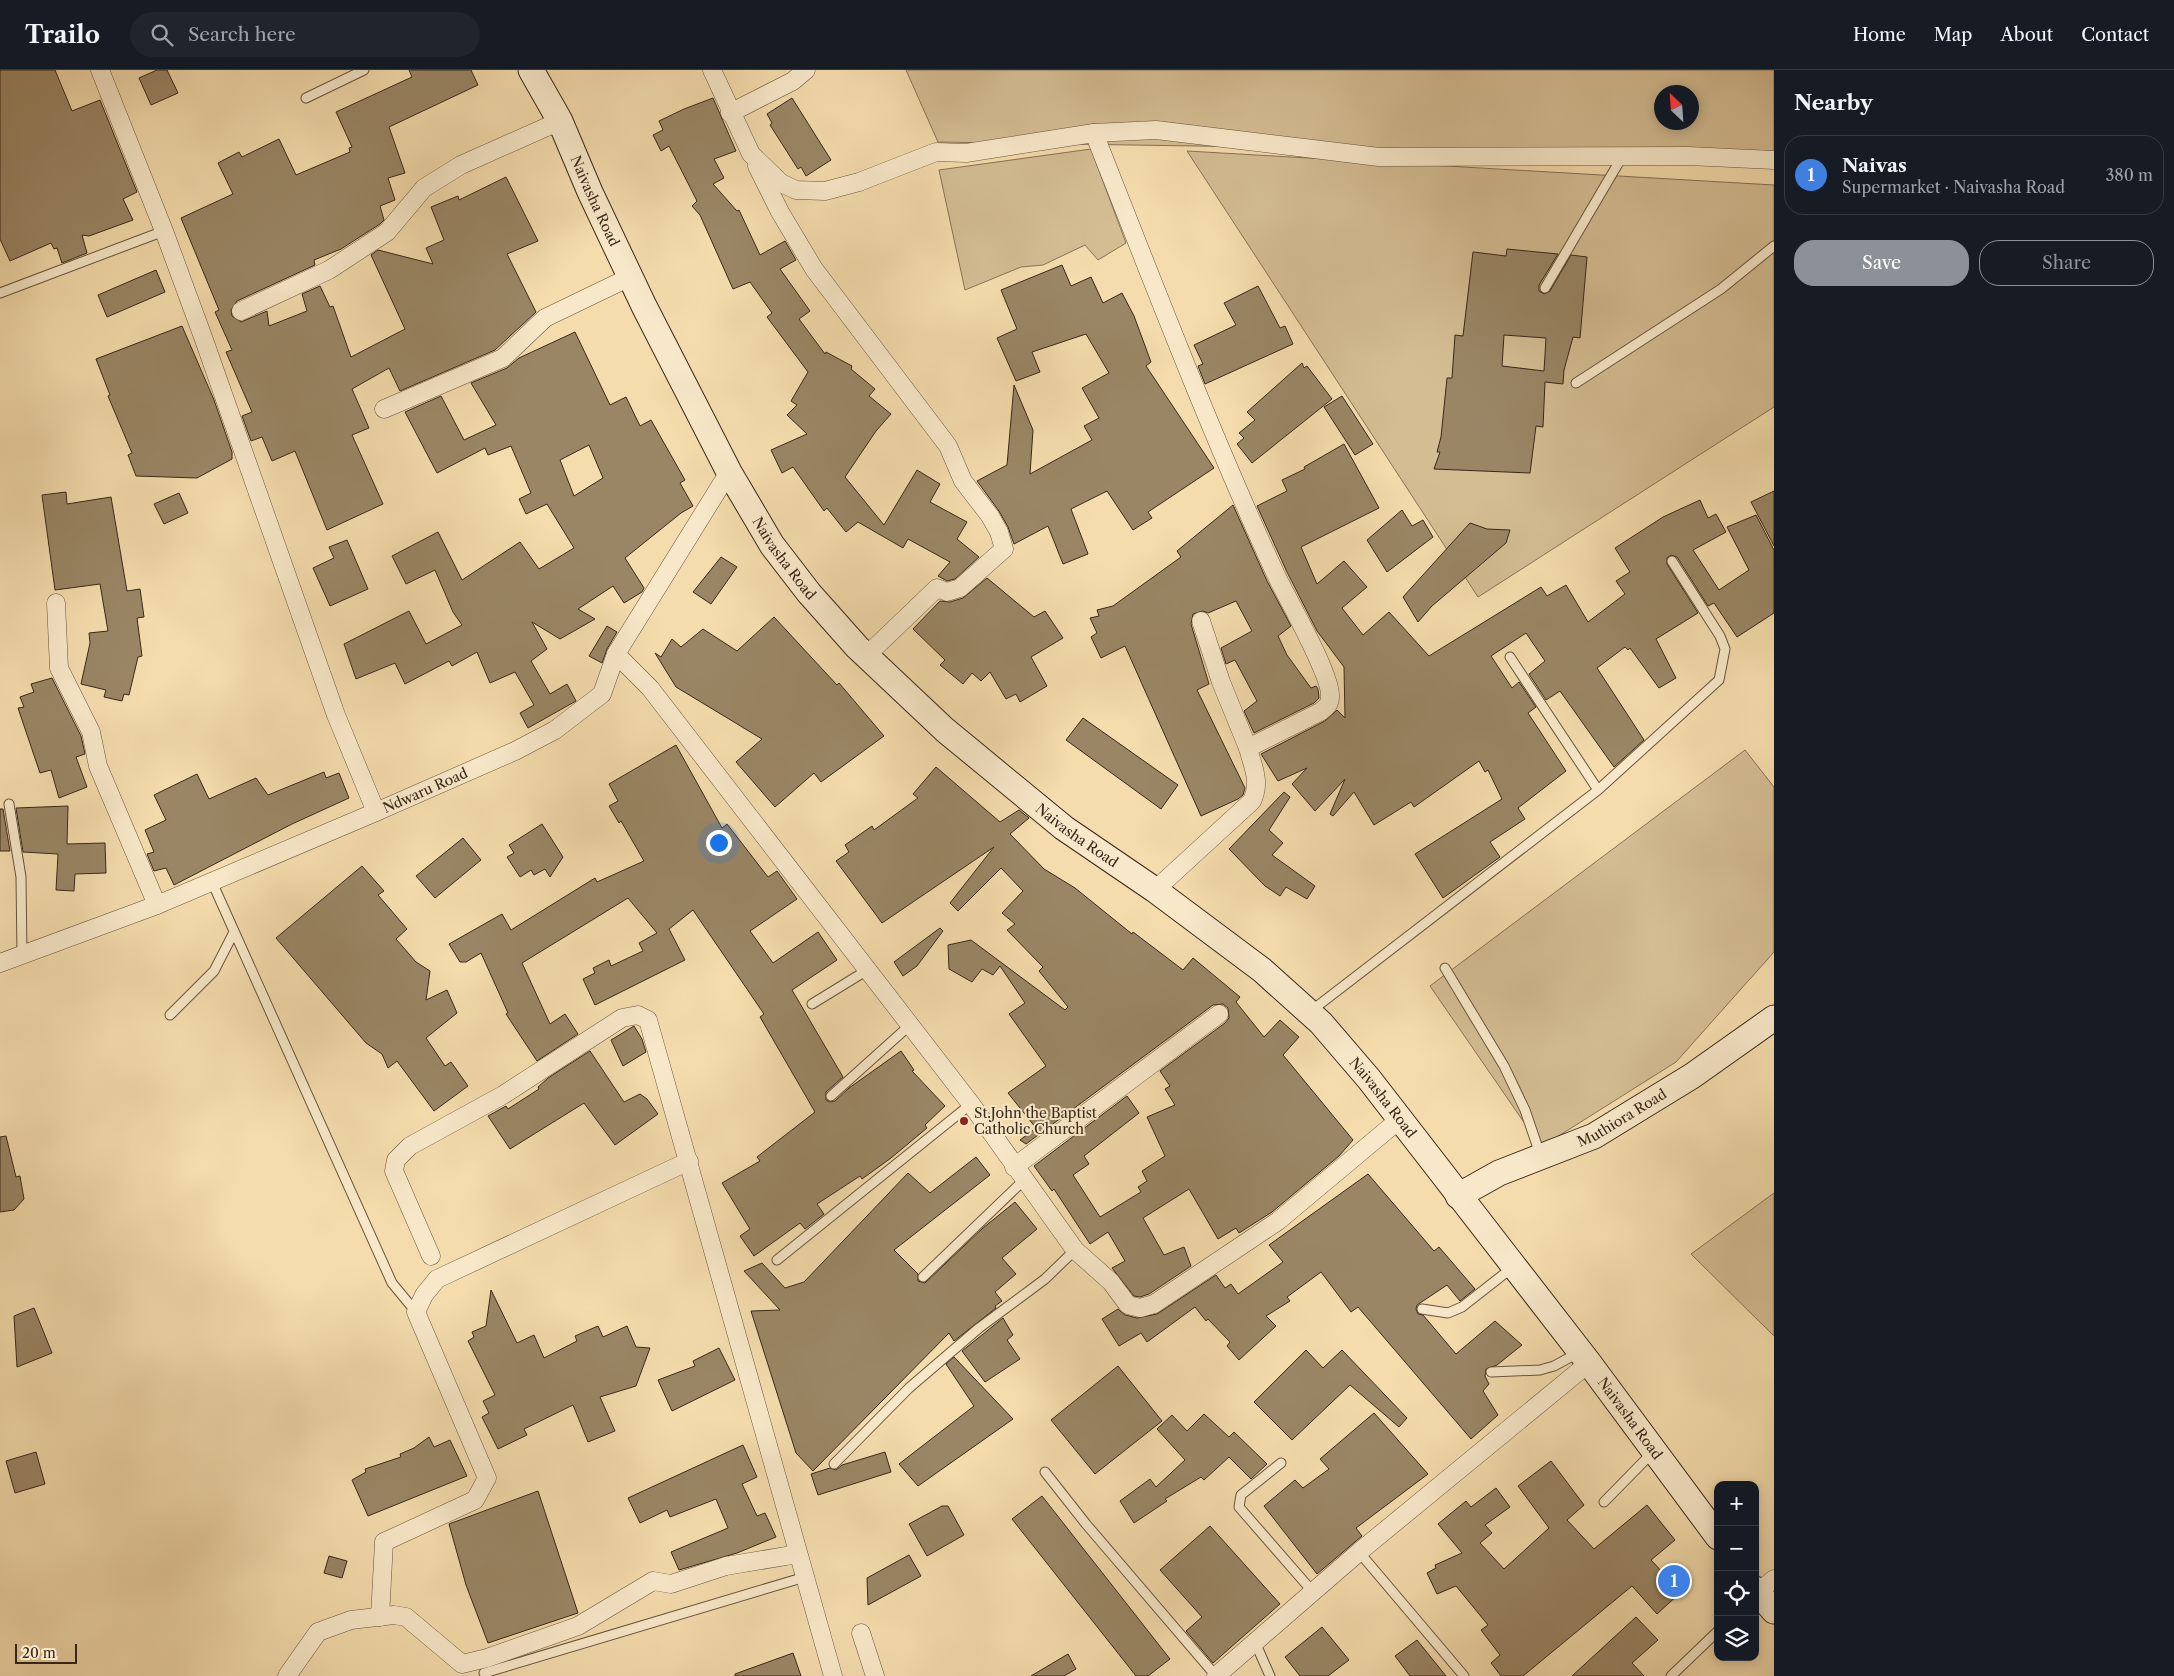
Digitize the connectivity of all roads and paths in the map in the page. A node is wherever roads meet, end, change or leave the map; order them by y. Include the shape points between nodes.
1 (100, 70) edge
2 (364, 70) edge
3 (531, 70) edge
4 (712, 70) edge
5 (806, 70) edge
6 (306, 98) dead end
7 (730, 113) junction
8 (560, 121) junction
9 (1094, 133) junction
10 (751, 154) junction
11 (1622, 156) junction
12 (1774, 160) edge
13 (164, 231) junction
14 (1774, 246) edge
15 (630, 276) junction
16 (1545, 288) dead end
17 (0, 293) edge
18 (241, 311) dead end
19 (1576, 383) dead end
20 (384, 409) dead end
21 (729, 472) junction
22 (1672, 561) dead end
23 (56, 603) dead end
24 (1201, 622) dead end
25 (616, 654) junction
26 (866, 656) junction
27 (1510, 657) dead end
28 (1248, 748) junction
29 (1598, 790) junction
30 (9, 804) dead end
31 (376, 812) junction
32 (212, 882) junction
33 (1155, 890) junction
34 (157, 905) junction
35 (234, 932) junction
36 (22, 955) junction
37 (0, 963) edge
38 (1445, 968) dead end
39 (869, 969) junction
40 (812, 1004) dead end
41 (1309, 1013) junction
42 (1219, 1014) dead end
43 (170, 1015) dead end
44 (1774, 1018) edge
45 (910, 1025) junction
46 (831, 1096) dead end
47 (971, 1104) junction
48 (1400, 1119) junction
49 (1540, 1157) junction
50 (689, 1161) junction
51 (1019, 1173) junction
52 (1458, 1196) junction
53 (1075, 1250) junction
54 (430, 1256) dead end
55 (777, 1260) dead end
56 (1513, 1267) junction
57 (923, 1277) dead end
58 (1422, 1309) dead end
59 (416, 1312) junction
60 (1584, 1357) junction
61 (1491, 1372) dead end
62 (1655, 1450) junction
63 (1281, 1463) dead end
64 (834, 1464) dead end
65 (1045, 1472) dead end
66 (1604, 1502) dead end
67 (1714, 1531) edge
68 (1360, 1552) junction
69 (798, 1554) junction
70 (805, 1577) junction
71 (1761, 1589) edge
72 (1313, 1592) junction
73 (1774, 1611) edge
74 (380, 1617) junction
75 (861, 1633) dead end
76 (1714, 1635) edge
77 (1255, 1642) junction
78 (484, 1673) dead end
79 (288, 1676) edge
80 (833, 1676) edge
81 (875, 1676) edge
82 (1216, 1676) edge
83 (1270, 1676) edge
84 (1464, 1676) edge
85 (1671, 1676) edge

1 - 13 street
2 - 6 lane
3 - 8 main road, Naivasha Road
4 - 7 street
5 - 7 street via 793,81
7 - 10 street
8 - 15 main road, Naivasha Road
8 - 18 street via 461,165 424,188 387,232 329,270
9 - 10 street via 966,153 936,152 825,192 796,190 781,183
9 - 11 street via 1156,130 1379,157
9 - 28 street via 1217,443 1329,686 1329,704 1320,712
10 - 26 street via 814,269 948,446 963,482 990,516 1003,542 1004,549 960,588 947,592 937,588
11 - 12 street
11 - 16 lane
13 - 17 lane
13 - 31 street via 336,715
14 - 19 lane via 1721,289
15 - 20 street via 545,318 504,358
15 - 21 main road, Naivasha Road
21 - 25 street, Ndwaru Road
21 - 26 main road, Naivasha Road via 772,545 809,593
22 - 29 lane via 1726,649 1719,680
23 - 34 street via 59,668 91,732 98,766
24 - 28 street
25 - 31 street, Ndwaru Road via 602,694 555,730
25 - 39 street via 650,688
26 - 33 main road, Naivasha Road via 945,730 1064,828
27 - 29 lane
28 - 33 street via 1257,781 1252,801
29 - 41 lane
30 - 36 lane via 21,878
31 - 32 street, Ndwaru Road
32 - 34 street, Ndwaru Road
32 - 35 lane
33 - 41 main road, Naivasha Road via 1262,970
34 - 36 street, Ndwaru Road
35 - 43 lane via 214,971
35 - 59 lane via 392,1283
36 - 37 street, Ndwaru Road
38 - 49 lane via 1504,1066 1525,1110
39 - 40 lane
39 - 45 street
41 - 48 main road, Naivasha Road via 1369,1078
42 - 51 street
44 - 49 main road, Muthiora Road via 1692,1076 1594,1136
45 - 46 lane
45 - 47 street
47 - 51 street
47 - 55 lane
48 - 52 main road, Naivasha Road
48 - 53 street via 1278,1221 1154,1304 1140,1308 1128,1305 1111,1282
49 - 52 main road, Muthiora Road via 1499,1173
50 - 54 street via 648,1020 638,1015 622,1018 503,1095 410,1146 396,1160 394,1171
50 - 59 street via 437,1280 424,1295
50 - 69 street
51 - 53 street
51 - 57 lane
52 - 56 main road, Naivasha Road
53 - 64 lane via 1045,1279 979,1328 910,1388
56 - 58 lane via 1462,1307 1448,1313
56 - 60 main road, Naivasha Road
59 - 74 street via 487,1478 475,1500 384,1542
60 - 61 lane via 1540,1370
60 - 62 main road, Naivasha Road
60 - 68 street
62 - 66 lane
62 - 67 main road, Naivasha Road
63 - 72 lane via 1241,1495 1239,1507
65 - 82 lane
68 - 72 street
68 - 84 lane
69 - 70 street
69 - 74 street via 726,1566 672,1584 653,1581 578,1626 462,1664 406,1617
70 - 78 lane
70 - 80 street
71 - 73 main road
72 - 77 street
74 - 79 street via 351,1620 318,1632
75 - 81 street
76 - 85 lane
77 - 82 street
77 - 83 lane

